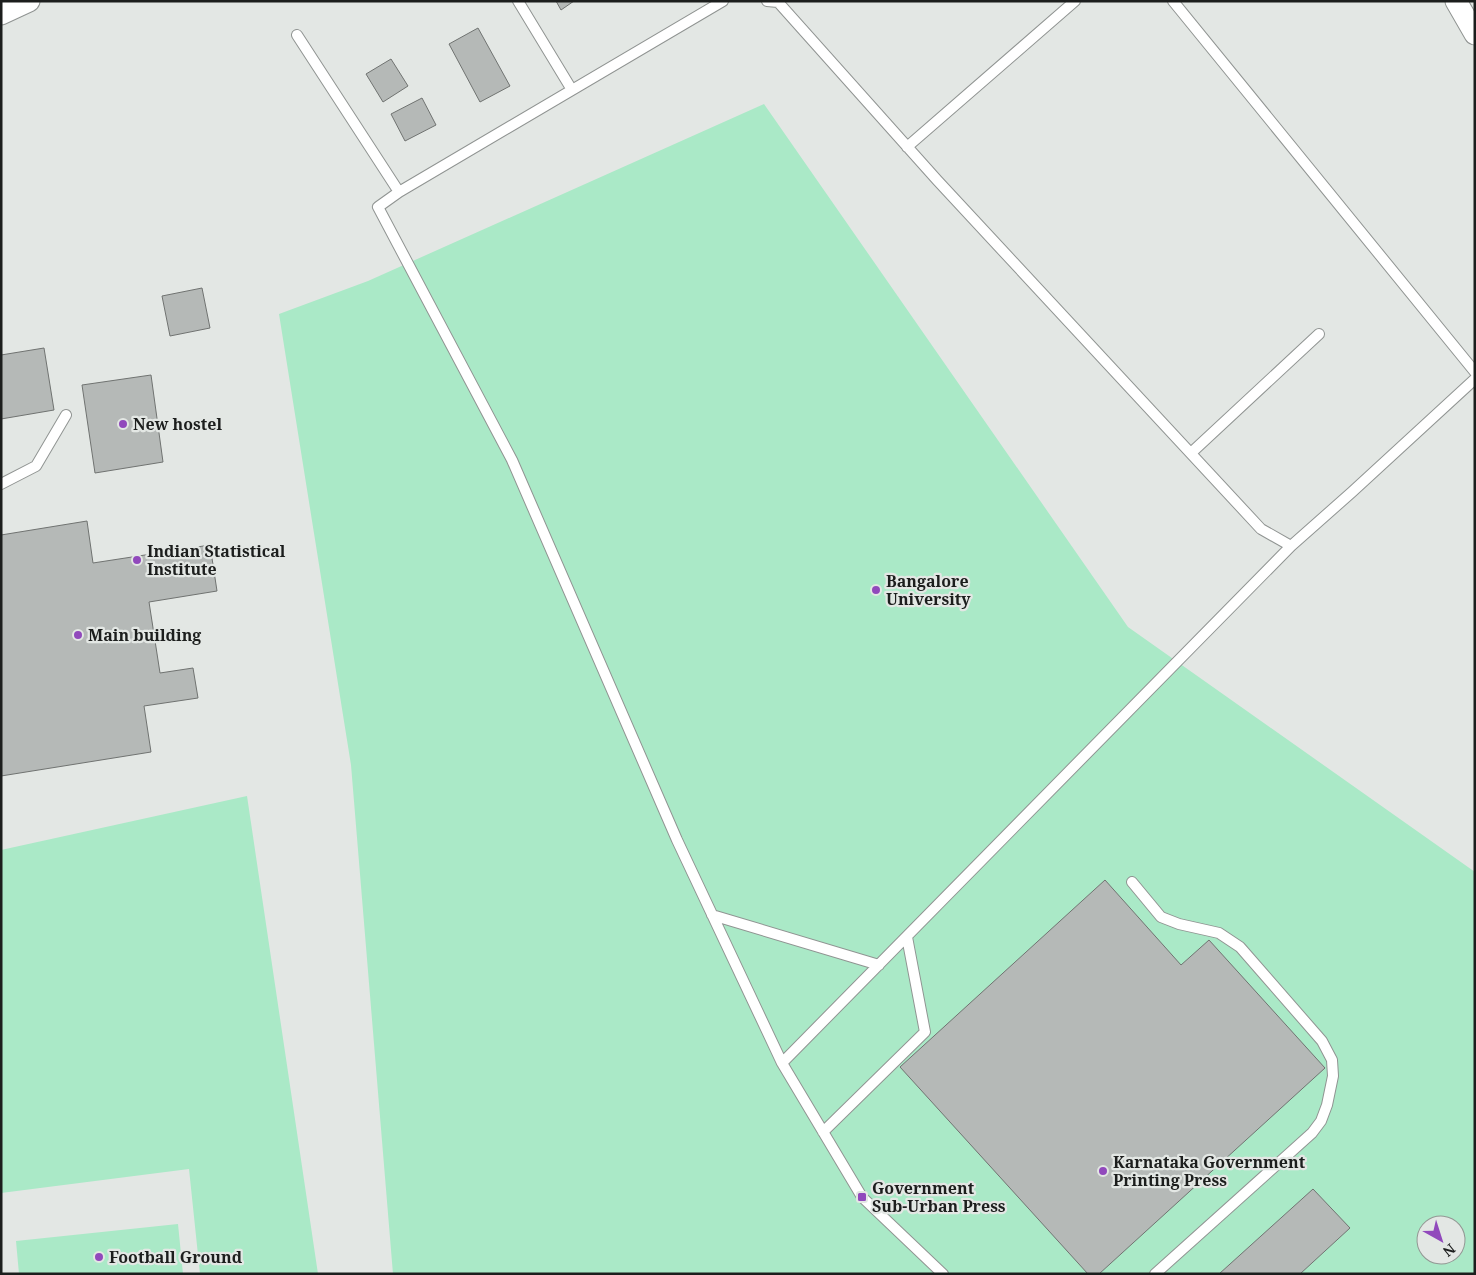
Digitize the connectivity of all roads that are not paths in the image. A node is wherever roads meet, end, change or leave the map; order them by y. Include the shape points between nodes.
1 (29, 1) edge
2 (518, 1) edge
3 (722, 1) edge
4 (767, 1) edge
5 (1075, 1) edge
6 (1173, 1) edge
7 (1456, 1) edge
8 (1, 14) edge
9 (1475, 34) edge
10 (297, 35) dead end
11 (572, 90) junction
12 (907, 147) junction
13 (399, 192) junction
14 (1319, 334) dead end
15 (1475, 372) edge
16 (1475, 379) edge
17 (66, 414) dead end
18 (1191, 452) junction
19 (1, 484) edge
20 (1291, 546) junction
21 (1132, 882) dead end
22 (712, 915) junction
23 (906, 937) junction
24 (879, 965) junction
25 (782, 1063) junction
26 (823, 1132) junction
27 (943, 1274) edge
28 (1155, 1274) edge

1 - 8 street
2 - 11 lane
3 - 11 lane
4 - 12 lane via 778,2
5 - 12 lane
6 - 15 lane
7 - 9 street
10 - 13 lane
11 - 13 lane
12 - 18 lane
13 - 22 lane via 378,207 512,460
14 - 18 lane
16 - 20 lane
17 - 19 lane via 36,466
18 - 20 lane via 1261,529
20 - 23 lane
21 - 28 lane via 1161,916 1179,924 1219,933 1240,947 1322,1042 1332,1060 1334,1076 1321,1121 1312,1134
22 - 24 lane
22 - 25 lane
23 - 24 lane
23 - 26 lane via 925,1032
24 - 25 lane
25 - 26 lane
26 - 27 lane via 862,1197

